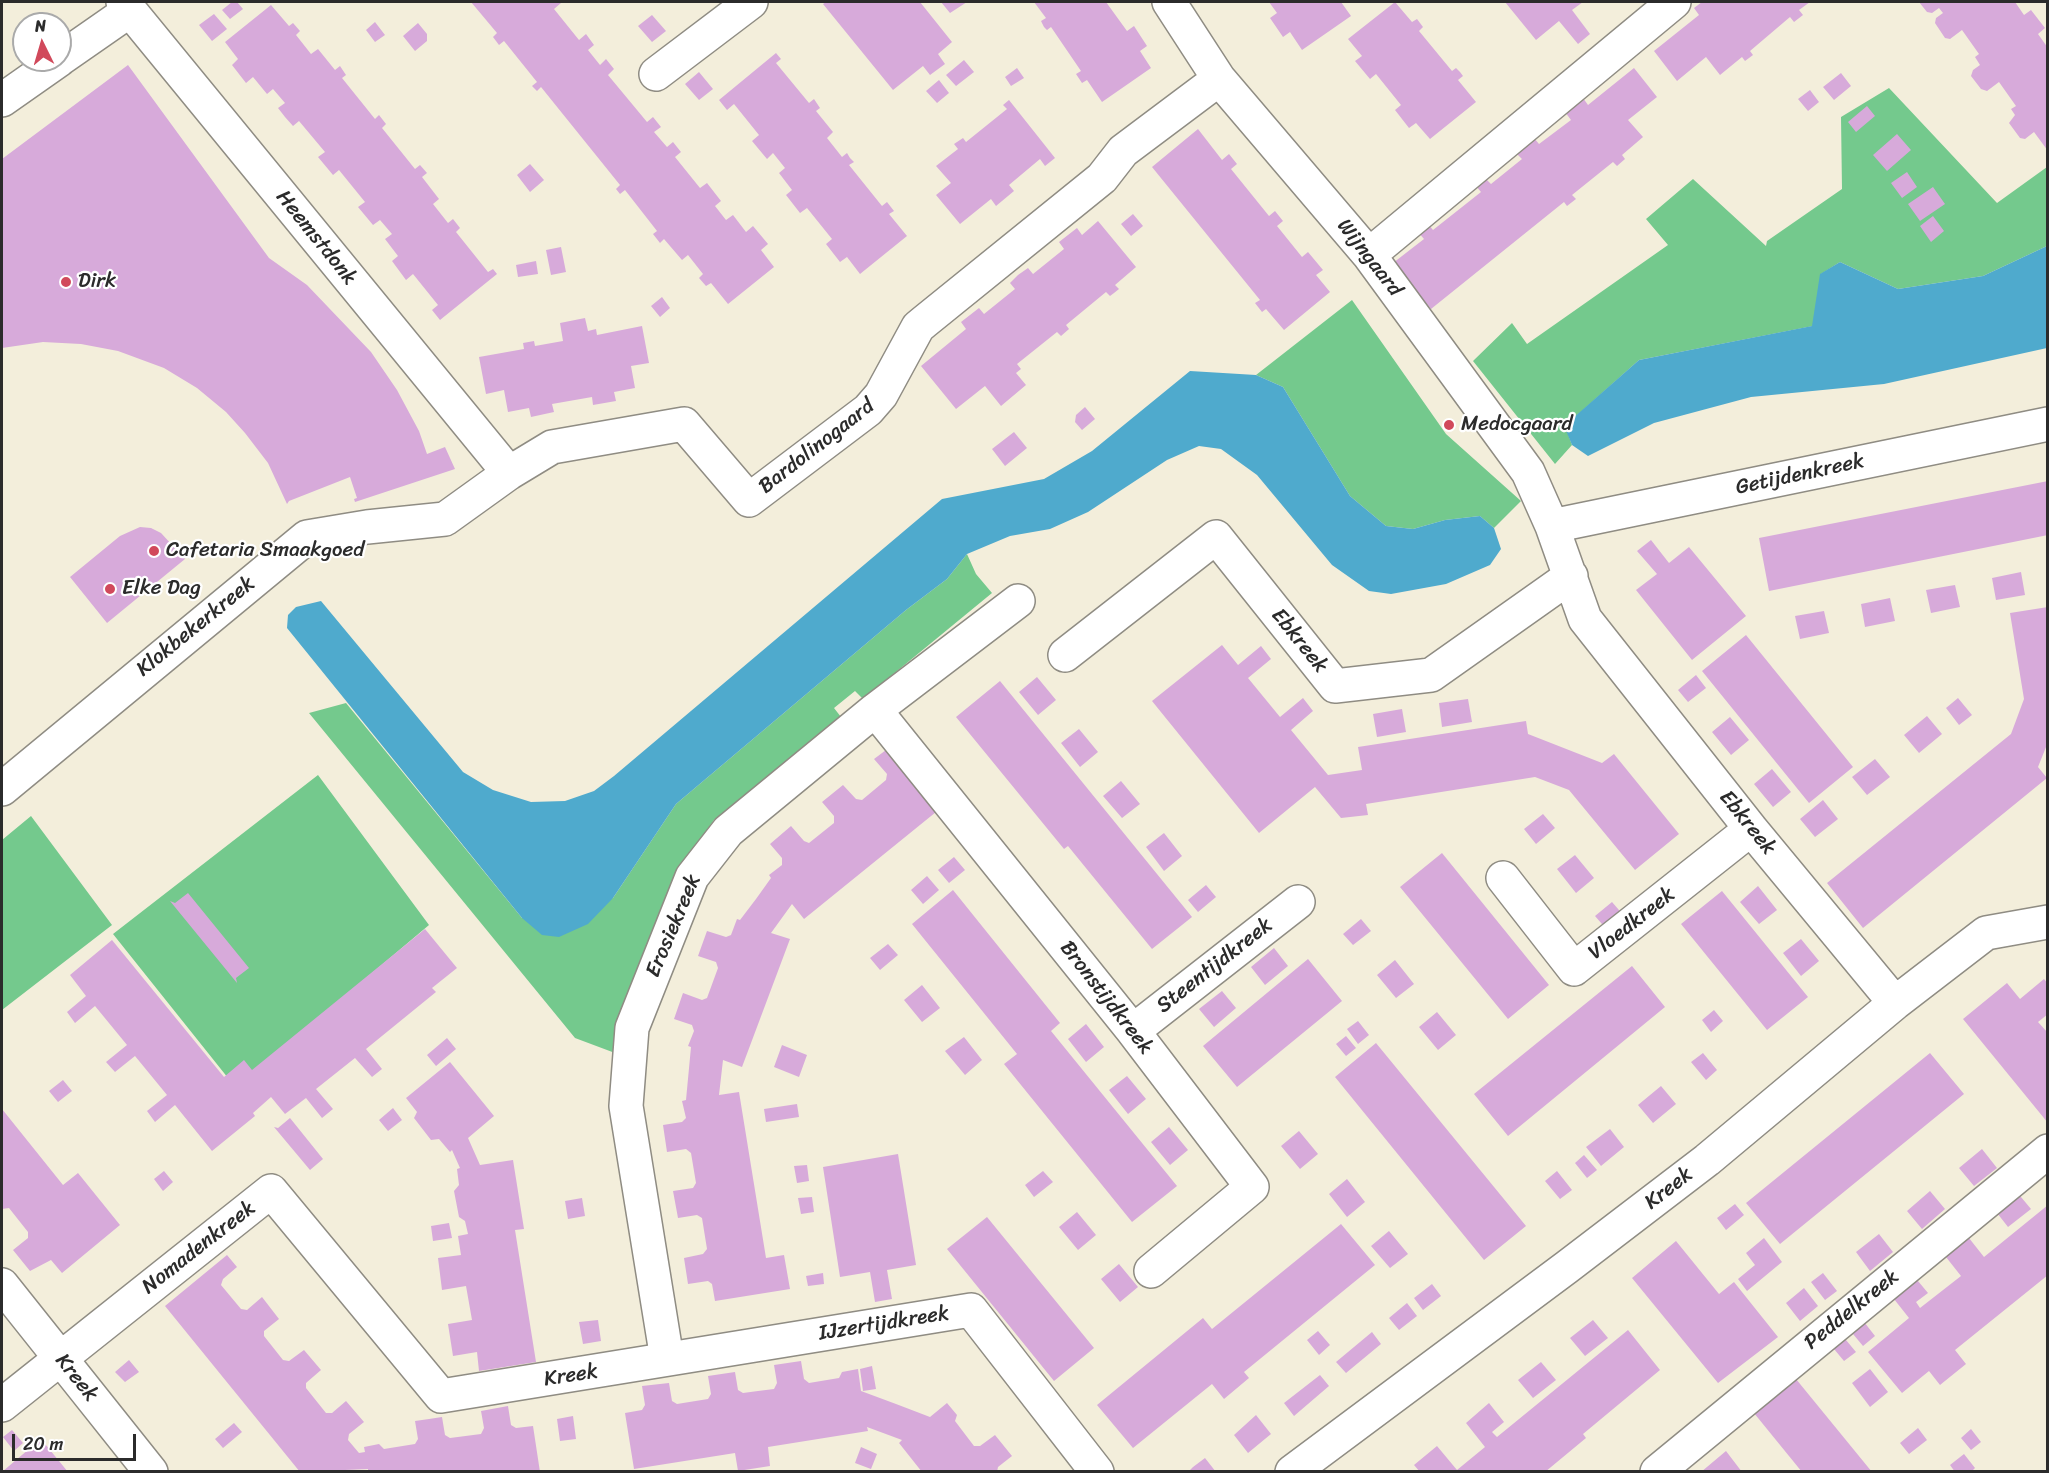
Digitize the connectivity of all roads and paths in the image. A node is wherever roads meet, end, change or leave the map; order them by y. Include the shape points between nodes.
1 (751, 2) edge
2 (1169, 2) edge
3 (1674, 2) edge
4 (126, 6) edge
5 (72, 50) edge
6 (43, 72) edge
7 (656, 74) dead end
8 (1219, 79) junction
9 (2, 100) edge
10 (1369, 255) junction
11 (2048, 424) edge
12 (509, 473) junction
13 (1552, 526) junction
14 (1571, 576) junction
15 (1018, 601) dead end
16 (1065, 655) dead end
17 (875, 710) junction
18 (2, 789) edge
19 (1751, 829) junction
20 (1503, 878) dead end
21 (1298, 902) dead end
22 (2048, 922) edge
23 (1895, 1003) junction
24 (1133, 1031) junction
25 (2048, 1151) edge
26 (1151, 1271) dead end
27 (2, 1285) edge
28 (60, 1358) junction
29 (666, 1359) junction
30 (441, 1396) joint
31 (2, 1405) edge
32 (151, 1472) edge
33 (1097, 1472) edge
34 (1292, 1472) edge
35 (1657, 1472) edge

1 - 7 street
2 - 8 street, Wijngaard
3 - 10 street
4 - 5 street
4 - 12 street, Heemstdonk
6 - 9 street
8 - 10 street, Wijngaard
8 - 12 street, Bardolinogaard via 1123,151 1102,178 918,327 881,395 868,410 749,500 684,424 552,447
10 - 13 street, Wijngaard via 1528,472
11 - 13 street, Getijdenkreek
12 - 18 street, Klokbekerkreek via 445,519 307,537
13 - 14 street, Ebkreek
14 - 16 street, Ebkreek via 1431,675 1335,686 1216,537
14 - 19 street, Ebkreek via 1585,620
15 - 17 street, Erosiekreek
17 - 24 street, Bronstijdkreek
17 - 29 street, Erosiekreek via 728,831 692,877 632,1028 626,1106
19 - 20 street, Vloedkreek via 1574,969
19 - 23 street, Ebkreek
21 - 24 street, Steentijdkreek
22 - 23 street, Kreek via 1986,933
23 - 34 street, Kreek via 1707,1160
24 - 26 street, Bronstijdkreek via 1252,1187
25 - 35 street, Peddelkreek
27 - 28 street, Kreek
28 - 30 street, Nomadenkreek via 271,1191
28 - 31 street
28 - 32 street, Kreek
29 - 30 street, Kreek
29 - 33 street, IJzertijdkreek via 970,1310

